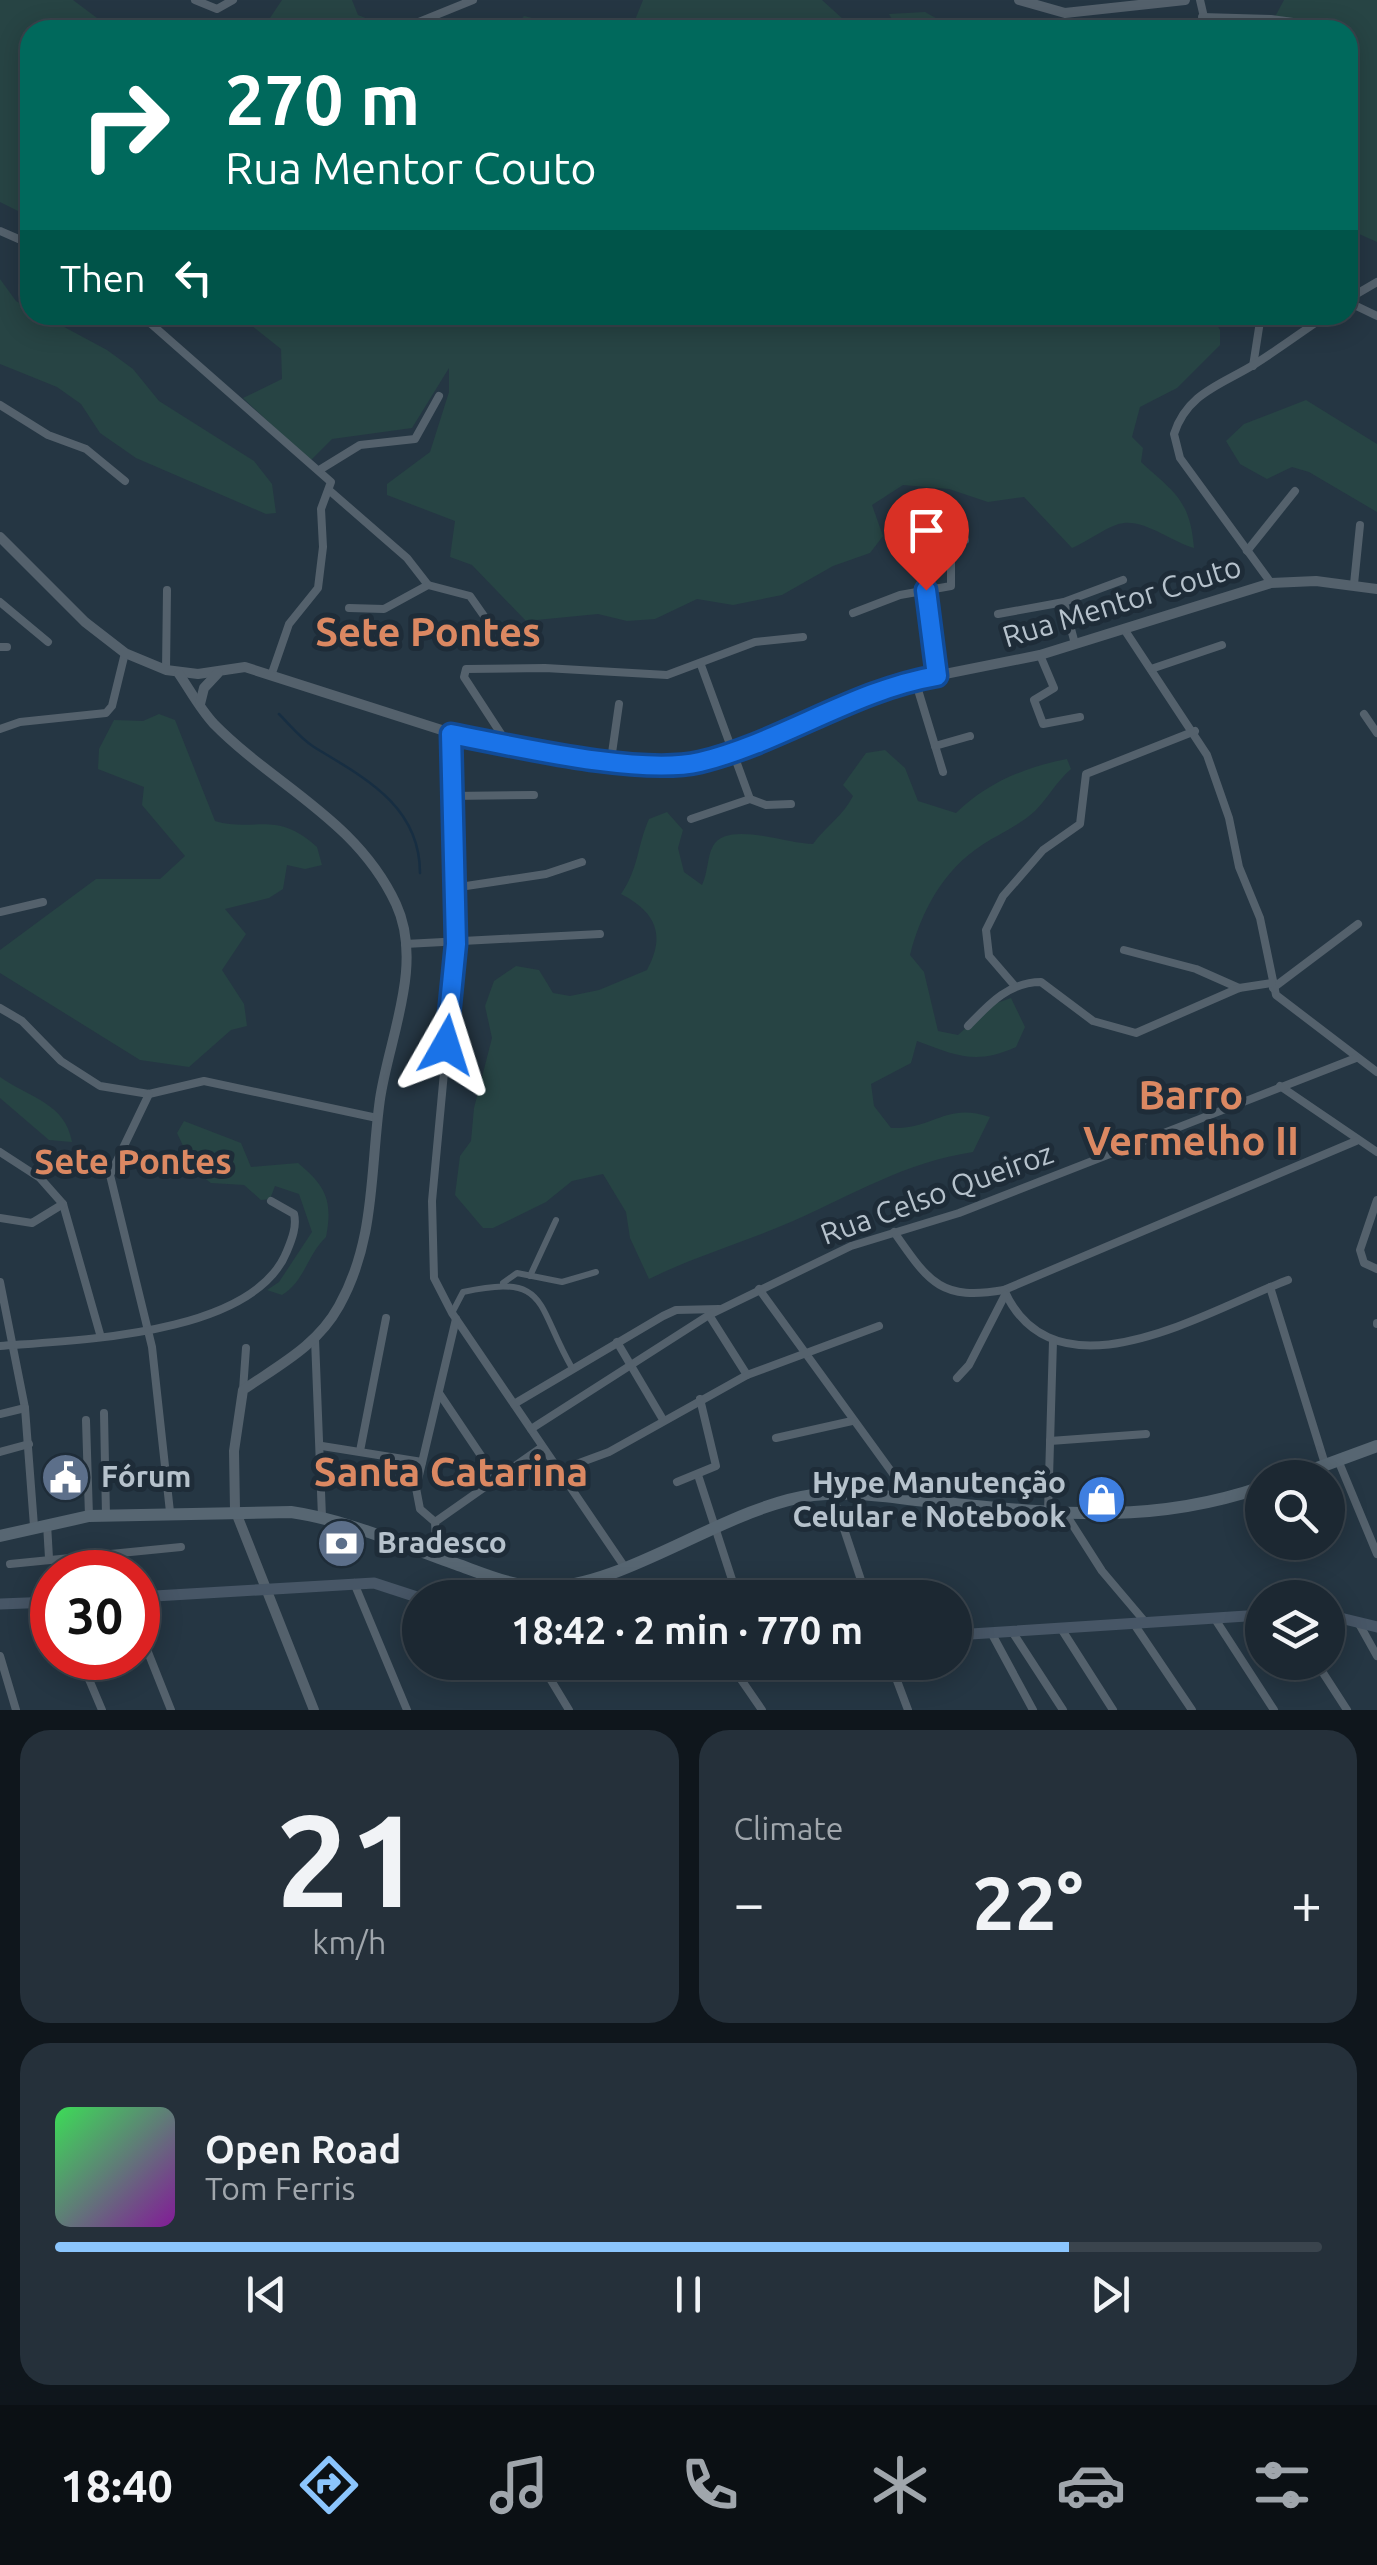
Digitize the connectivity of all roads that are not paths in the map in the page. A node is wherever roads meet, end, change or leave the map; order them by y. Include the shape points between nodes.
1 (195, 0) edge
2 (473, 0) edge
3 (1019, 0) edge
4 (1185, 0) edge
5 (1200, 0) edge
6 (229, 2) edge
7 (1202, 17) junction
8 (424, 20) edge
9 (1203, 20) edge
10 (1278, 20) edge
11 (152, 325) edge
12 (1260, 325) edge
13 (1312, 325) edge
14 (1252, 366) junction
15 (439, 396) dead end
16 (0, 405) edge
17 (322, 468) junction
18 (125, 481) dead end
19 (330, 491) junction
20 (1295, 491) dead end
21 (944, 513) dead end
22 (1360, 524) dead end
23 (0, 537) edge
24 (965, 540) dead end
25 (951, 544) junction
26 (1247, 551) junction
27 (1122, 580) dead end
28 (1271, 583) junction
29 (1354, 584) junction
30 (428, 585) junction
31 (1377, 589) edge
32 (167, 590) dead end
33 (926, 590) junction
34 (0, 602) edge
35 (1064, 602) junction
36 (349, 608) dead end
37 (853, 613) dead end
38 (998, 614) dead end
39 (484, 616) dead end
40 (1124, 629) junction
41 (803, 636) dead end
42 (48, 642) dead end
43 (1075, 644) junction
44 (1222, 646) dead end
45 (125, 653) junction
46 (1040, 655) junction
47 (700, 664) junction
48 (1151, 669) junction
49 (166, 670) junction
50 (219, 672) junction
51 (272, 673) junction
52 (179, 674) junction
53 (937, 676) junction
54 (915, 680) junction
55 (619, 704) dead end
56 (200, 705) junction
57 (1364, 714) dead end
58 (1080, 717) dead end
59 (0, 729) edge
60 (1195, 731) junction
61 (1377, 733) edge
62 (451, 734) junction
63 (970, 736) dead end
64 (508, 746) junction
65 (935, 746) junction
66 (733, 750) junction
67 (611, 760) junction
68 (943, 772) dead end
69 (534, 795) dead end
70 (452, 796) junction
71 (750, 799) junction
72 (791, 804) dead end
73 (691, 820) dead end
74 (582, 862) dead end
75 (453, 888) junction
76 (43, 902) dead end
77 (0, 912) edge
78 (1358, 924) dead end
79 (600, 934) dead end
80 (405, 944) junction
81 (456, 944) junction
82 (1124, 950) dead end
83 (1014, 985) junction
84 (1273, 985) junction
85 (1239, 988) junction
86 (0, 1008) edge
87 (968, 1026) dead end
88 (1377, 1054) edge
89 (1356, 1058) junction
90 (1373, 1069) edge
91 (1280, 1086) junction
92 (148, 1094) junction
93 (377, 1118) junction
94 (1356, 1141) junction
95 (0, 1152) edge
96 (1377, 1152) edge
97 (1377, 1200) edge
98 (271, 1201) dead end
99 (63, 1204) junction
100 (0, 1218) edge
101 (556, 1220) dead end
102 (894, 1232) junction
103 (1377, 1268) edge
104 (596, 1272) dead end
105 (530, 1276) junction
106 (1288, 1280) dead end
107 (0, 1282) edge
108 (502, 1284) junction
109 (1270, 1287) junction
110 (759, 1289) junction
111 (1004, 1293) junction
112 (720, 1309) junction
113 (709, 1315) junction
114 (454, 1316) junction
115 (386, 1318) dead end
116 (879, 1326) dead end
117 (147, 1332) junction
118 (100, 1334) junction
119 (315, 1339) junction
120 (618, 1342) junction
121 (1054, 1342) junction
122 (0, 1346) edge
123 (11, 1346) junction
124 (246, 1348) dead end
125 (805, 1352) junction
126 (630, 1362) junction
127 (572, 1368) junction
128 (747, 1376) junction
129 (957, 1378) dead end
130 (243, 1390) junction
131 (438, 1393) junction
132 (700, 1399) junction
133 (514, 1404) junction
134 (24, 1408) junction
135 (104, 1413) dead end
136 (0, 1414) edge
137 (662, 1418) junction
138 (86, 1420) dead end
139 (852, 1421) junction
140 (531, 1429) junction
141 (1146, 1434) dead end
142 (776, 1438) dead end
143 (1050, 1440) junction
144 (29, 1444) junction
145 (322, 1446) junction
146 (1377, 1446) edge
147 (542, 1447) junction
148 (360, 1451) junction
149 (0, 1452) edge
150 (1330, 1460) edge
151 (1337, 1460) edge
152 (422, 1462) junction
153 (560, 1470) junction
154 (698, 1475) junction
155 (496, 1478) junction
156 (677, 1482) dead end
157 (1345, 1487) edge
158 (1245, 1492) edge
159 (832, 1493) junction
160 (912, 1500) junction
161 (236, 1510) junction
162 (170, 1512) junction
163 (1048, 1512) junction
164 (1065, 1514) junction
165 (88, 1516) junction
166 (106, 1516) junction
167 (322, 1517) junction
168 (435, 1522) junction
169 (40, 1525) junction
170 (715, 1526) junction
171 (0, 1536) edge
172 (1373, 1537) edge
173 (180, 1547) dead end
174 (47, 1550) edge
175 (144, 1550) edge
176 (1377, 1554) edge
177 (438, 1557) junction
178 (30, 1561) edge
179 (10, 1564) dead end
180 (624, 1566) junction
181 (499, 1580) edge
182 (585, 1580) edge
183 (732, 1580) edge
184 (860, 1580) edge
185 (354, 1583) junction
186 (268, 1588) junction
187 (402, 1590) edge
188 (160, 1595) edge
189 (30, 1603) edge
190 (0, 1604) edge
191 (1245, 1616) edge
192 (1214, 1619) junction
193 (1345, 1619) edge
194 (1358, 1622) junction
195 (1140, 1624) junction
196 (1377, 1627) edge
197 (1062, 1630) junction
198 (1013, 1634) junction
199 (972, 1636) edge
200 (994, 1636) junction
201 (0, 1656) edge
202 (1377, 1656) edge
203 (89, 1680) edge
204 (157, 1680) edge
205 (551, 1680) edge
206 (741, 1680) edge
207 (897, 1680) edge
208 (1328, 1680) edge
209 (168, 1709) edge
210 (16, 1710) edge
211 (102, 1710) edge
212 (314, 1710) edge
213 (407, 1710) edge
214 (569, 1710) edge
215 (762, 1710) edge
216 (908, 1710) edge
217 (1032, 1710) edge
218 (1062, 1710) edge
219 (1112, 1710) edge
220 (1192, 1710) edge
221 (1274, 1710) edge
222 (1348, 1710) edge

1 - 6 street via 210,9
2 - 8 street
3 - 4 street via 1064,13
5 - 7 street
7 - 9 street
7 - 10 street
11 - 17 street
12 - 14 street
13 - 14 street
14 - 26 street via 1188,405 1174,434 1180,458
15 - 17 street via 414,439 360,446
16 - 18 street via 48,435 86,448
17 - 19 street
19 - 30 street
19 - 51 street via 321,509 318,588 289,624
20 - 26 street
21 - 25 street
22 - 29 street
23 - 45 street, Rua Mentor Couto via 41,583
24 - 25 street
25 - 33 street via 953,584
26 - 28 street
27 - 35 street
28 - 29 street, Rua Mentor Couto
28 - 40 street, Rua Mentor Couto
29 - 31 street, Rua Mentor Couto
30 - 36 street via 384,609
30 - 39 street via 470,596
32 - 49 street
33 - 37 street
33 - 53 street
34 - 42 street
35 - 38 street
35 - 43 street
40 - 43 street, Rua Mentor Couto
40 - 48 street
41 - 47 street via 755,642
43 - 46 street, Rua Mentor Couto
44 - 48 street
45 - 49 street, Rua Mentor Couto
45 - 59 street via 106,713
46 - 53 street, Rua Mentor Couto
46 - 58 street via 1054,688 1034,700 1043,724
47 - 64 street via 667,675 466,669 464,677
47 - 66 street
48 - 60 street
49 - 52 street, Rua Mentor Couto
50 - 51 street, Rua Mentor Couto
50 - 52 street, Rua Mentor Couto
50 - 56 street
51 - 62 street, Rua Mentor Couto
52 - 56 street
53 - 54 street, Rua Mentor Couto
54 - 65 street
54 - 66 street, Rua Mentor Couto
55 - 67 street
56 - 80 street via 229,738 342,828 396,904
57 - 61 street
60 - 83 street via 1086,774 1080,824 1043,850 1003,896 986,930 989,956
60 - 84 street via 1260,918
62 - 64 street, Rua Mentor Couto
62 - 70 street
63 - 65 street
64 - 67 street, Rua Mentor Couto
65 - 68 street
66 - 67 street, Rua Mentor Couto via 676,765
66 - 71 street
69 - 70 street
70 - 75 street
71 - 72 street
71 - 73 street
74 - 75 street
75 - 81 street
76 - 77 street
78 - 84 street
79 - 81 street
80 - 81 street
80 - 93 street
81 - 114 street via 432,1201 434,1278
82 - 85 street
83 - 85 street via 1041,982 1092,1021 1123,1033 1158,1026
83 - 87 street
84 - 85 street
84 - 89 street via 1281,1001
86 - 92 street via 100,1086
88 - 90 street
89 - 90 street
89 - 91 street, Rua Celso Queiroz
91 - 94 street
91 - 102 street, Rua Celso Queiroz via 960,1213
92 - 93 street via 204,1081
92 - 117 street via 110,1176
93 - 119 street via 367,1231 349,1287
94 - 96 street
94 - 111 street
95 - 99 street via 40,1178
97 - 103 street via 1360,1250 1364,1263
98 - 117 street via 292,1210 296,1220 269,1279 234,1306
99 - 100 street via 32,1223
99 - 118 street
101 - 105 street
102 - 110 street, Rua Celso Queiroz
102 - 111 street via 942,1289 970,1296
104 - 105 street via 562,1282
105 - 108 street via 517,1273
106 - 109 street
107 - 123 street
108 - 114 street via 463,1292
108 - 127 street via 524,1287 540,1301
109 - 121 street via 1138,1341
109 - 150 street
110 - 112 street, Rua Celso Queiroz
110 - 125 street
111 - 121 street
111 - 129 street via 970,1365
112 - 113 street, Rua Celso Queiroz
112 - 120 street via 676,1310
113 - 126 street, Rua Celso Queiroz
113 - 128 street
114 - 131 street
114 - 133 street
115 - 148 street
116 - 125 street
117 - 118 street
117 - 162 street
118 - 123 street
119 - 130 street
119 - 145 street
120 - 126 street
120 - 127 street
121 - 143 street
122 - 123 street
123 - 134 street
124 - 130 street
125 - 128 street
125 - 139 street
126 - 137 street
126 - 140 street, Rua Celso Queiroz
127 - 133 street
128 - 132 street
130 - 161 street via 234,1450
131 - 152 street
131 - 155 street
132 - 137 street
132 - 154 street via 717,1464
133 - 140 street
134 - 136 street
134 - 144 street
135 - 166 street
137 - 153 street via 608,1452
138 - 165 street
139 - 142 street
139 - 160 street
140 - 147 street
141 - 143 street
143 - 163 street
144 - 149 street
144 - 169 street
145 - 148 street
145 - 167 street
146 - 151 main road
147 - 153 street
147 - 155 street
148 - 152 street
152 - 168 street via 416,1500
153 - 180 street
154 - 156 street
154 - 170 street
155 - 168 street
157 - 172 street
158 - 164 main road via 1165,1513
159 - 160 main road
159 - 170 main road
159 - 184 street
160 - 163 main road
161 - 162 main road
161 - 167 main road
161 - 186 street
162 - 166 main road
163 - 164 main road
164 - 195 street
165 - 166 main road
165 - 169 main road
167 - 177 main road
168 - 177 street
169 - 171 main road
169 - 174 street
170 - 180 main road
170 - 183 street
172 - 176 street
173 - 175 street
177 - 181 main road
178 - 179 street
180 - 182 main road
185 - 186 main road
185 - 187 main road
185 - 213 street
186 - 188 main road
186 - 212 street
189 - 190 main road
191 - 192 main road
192 - 195 main road
192 - 221 street
193 - 194 main road
194 - 196 main road
194 - 202 street
195 - 197 main road
195 - 220 street
197 - 198 main road
197 - 219 street
198 - 200 main road
198 - 218 street
199 - 200 main road
200 - 217 street
201 - 210 street
203 - 211 street
204 - 209 street
205 - 214 street
206 - 215 street
207 - 216 street
208 - 222 street

